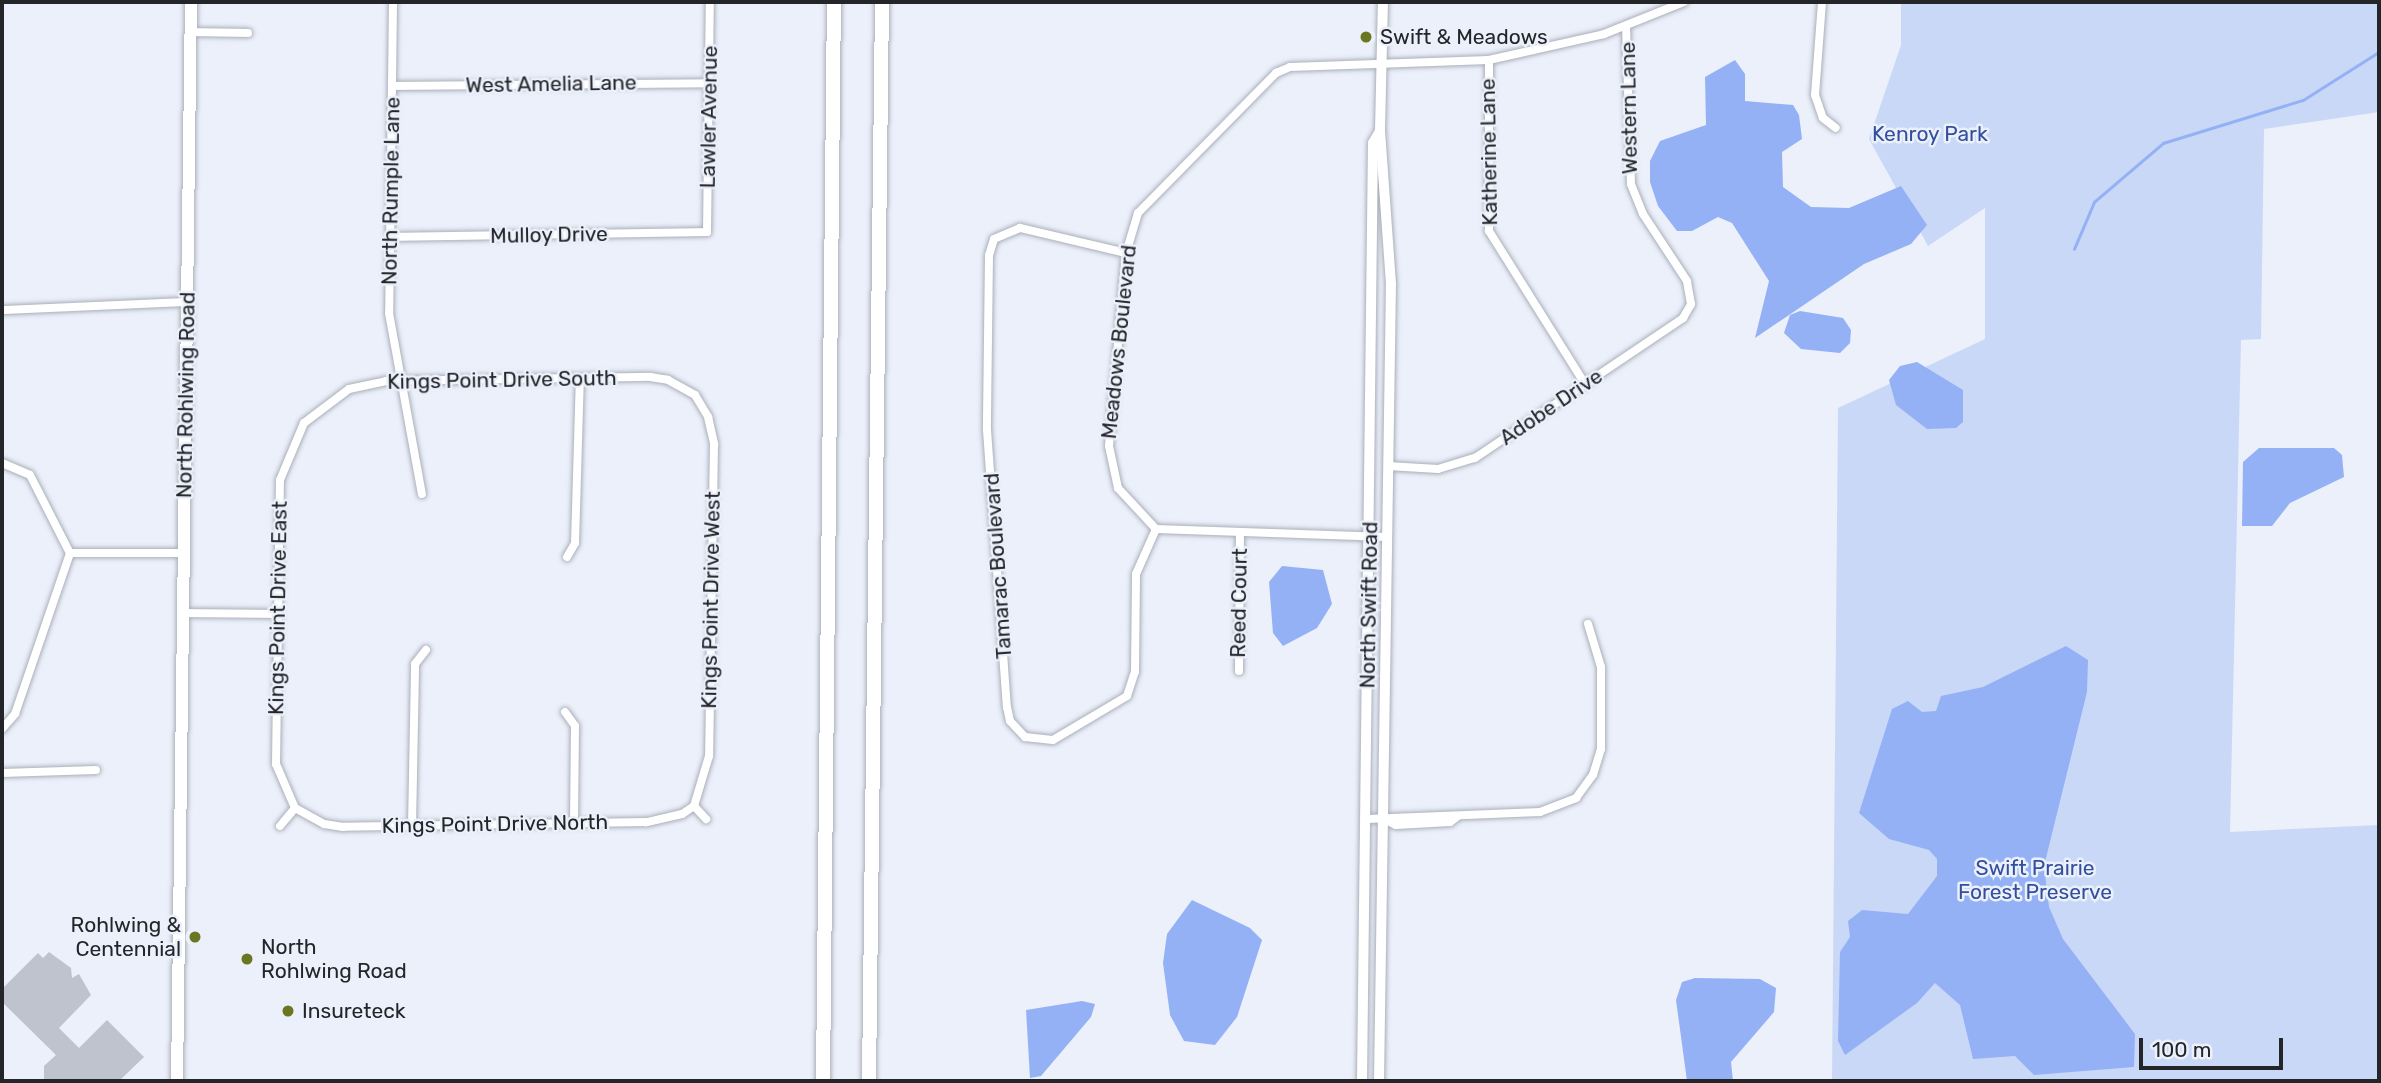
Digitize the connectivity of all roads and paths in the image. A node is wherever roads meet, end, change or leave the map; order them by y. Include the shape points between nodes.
1 (191, 2) edge
2 (393, 2) edge
3 (710, 2) edge
4 (828, 2) edge
5 (834, 2) edge
6 (881, 2) edge
7 (1383, 2) edge
8 (1684, 2) edge
9 (1822, 2) edge
10 (1626, 26) junction
11 (190, 32) junction
12 (248, 33) dead end
13 (1489, 60) junction
14 (1382, 64) junction
15 (709, 83) junction
16 (392, 86) junction
17 (834, 113) junction
18 (1836, 128) dead end
19 (1380, 131) junction
20 (707, 233) joint
21 (390, 237) junction
22 (1126, 253) junction
23 (1692, 299) joint
24 (187, 302) junction
25 (4, 310) dead end
26 (580, 378) junction
27 (399, 380) junction
28 (1585, 384) junction
29 (705, 388) dead end
30 (695, 395) junction
31 (304, 423) joint
32 (2, 463) edge
33 (1388, 466) junction
34 (422, 494) dead end
35 (1156, 529) junction
36 (1240, 535) junction
37 (1369, 536) junction
38 (1387, 537) junction
39 (70, 553) junction
40 (184, 553) junction
41 (567, 556) dead end
42 (183, 612) junction
43 (278, 614) junction
44 (1588, 624) dead end
45 (426, 650) dead end
46 (1238, 671) dead end
47 (565, 712) dead end
48 (2, 729) edge
49 (96, 770) dead end
50 (2, 773) edge
51 (694, 806) junction
52 (295, 808) junction
53 (706, 818) dead end
54 (1367, 820) junction
55 (1384, 820) junction
56 (574, 823) junction
57 (412, 825) junction
58 (280, 826) dead end
59 (177, 1081) edge
60 (822, 1081) edge
61 (869, 1081) edge
62 (1362, 1081) edge
63 (1379, 1081) edge

1 - 11 main road, North Rohlwing Road
2 - 16 street, North Rumple Lane
3 - 15 street, Lawler Avenue
4 - 17 highway
5 - 17 highway
6 - 61 highway
7 - 14 street, North Swift Road
8 - 10 street, Meadows Boulevard
9 - 18 street via 1815,94 1823,118
10 - 13 street, Meadows Boulevard
10 - 23 street, Western Lane via 1631,184
11 - 12 street
11 - 24 main road, North Rohlwing Road
13 - 14 street, Meadows Boulevard
13 - 28 street, Katherine Lane via 1489,231
14 - 19 street, North Swift Road
14 - 22 street, Meadows Boulevard via 1306,65 1276,73 1153,195 1131,227
15 - 16 street, West Amelia Lane
15 - 20 street, Lawler Avenue
16 - 21 street, North Rumple Lane
17 - 60 highway
19 - 33 street, North Swift Road via 1391,284
19 - 37 street, North Swift Road via 1373,143
20 - 21 street, Mulloy Drive
21 - 27 street, North Rumple Lane via 389,313
22 - 35 street, Meadows Boulevard via 1110,462 1118,488
22 - 35 street, Tamarac Boulevard via 1020,228 994,239 989,254 987,430 1007,707 1010,721 1026,737 1053,740 1127,696 1135,672 1136,574
23 - 28 street, Adobe Drive via 1683,318
24 - 25 street
24 - 40 main road, North Rohlwing Road
26 - 27 street, Kings Point Drive South
26 - 30 street, Kings Point Drive South via 659,378
26 - 41 street via 575,543
27 - 31 street, Kings Point Drive South via 349,389
27 - 34 street, North Rumple Lane
28 - 33 street, Adobe Drive via 1461,466
29 - 30 street
30 - 51 street, Kings Point Drive West via 714,444 709,756
31 - 43 street, Kings Point Drive East via 280,480
32 - 39 street via 30,475
33 - 38 street, North Swift Road
35 - 36 street
36 - 37 street
36 - 46 street, Reed Court
37 - 38 street
37 - 54 street, North Swift Road
38 - 55 street, North Swift Road
39 - 40 street
39 - 48 street via 15,714
40 - 42 main road, North Rohlwing Road
42 - 43 street
42 - 59 main road, North Rohlwing Road
43 - 52 street, Kings Point Drive East via 276,764
44 - 55 street via 1601,667 1601,749 1591,779 1576,798 1549,811
45 - 57 street via 415,664
47 - 56 street via 575,726
49 - 50 street
51 - 53 street
51 - 56 street, Kings Point Drive North via 668,819
52 - 57 street, Kings Point Drive North via 334,826
52 - 58 street
54 - 55 street
54 - 62 street, North Swift Road
55 - 63 street, North Swift Road
56 - 57 street, Kings Point Drive North

